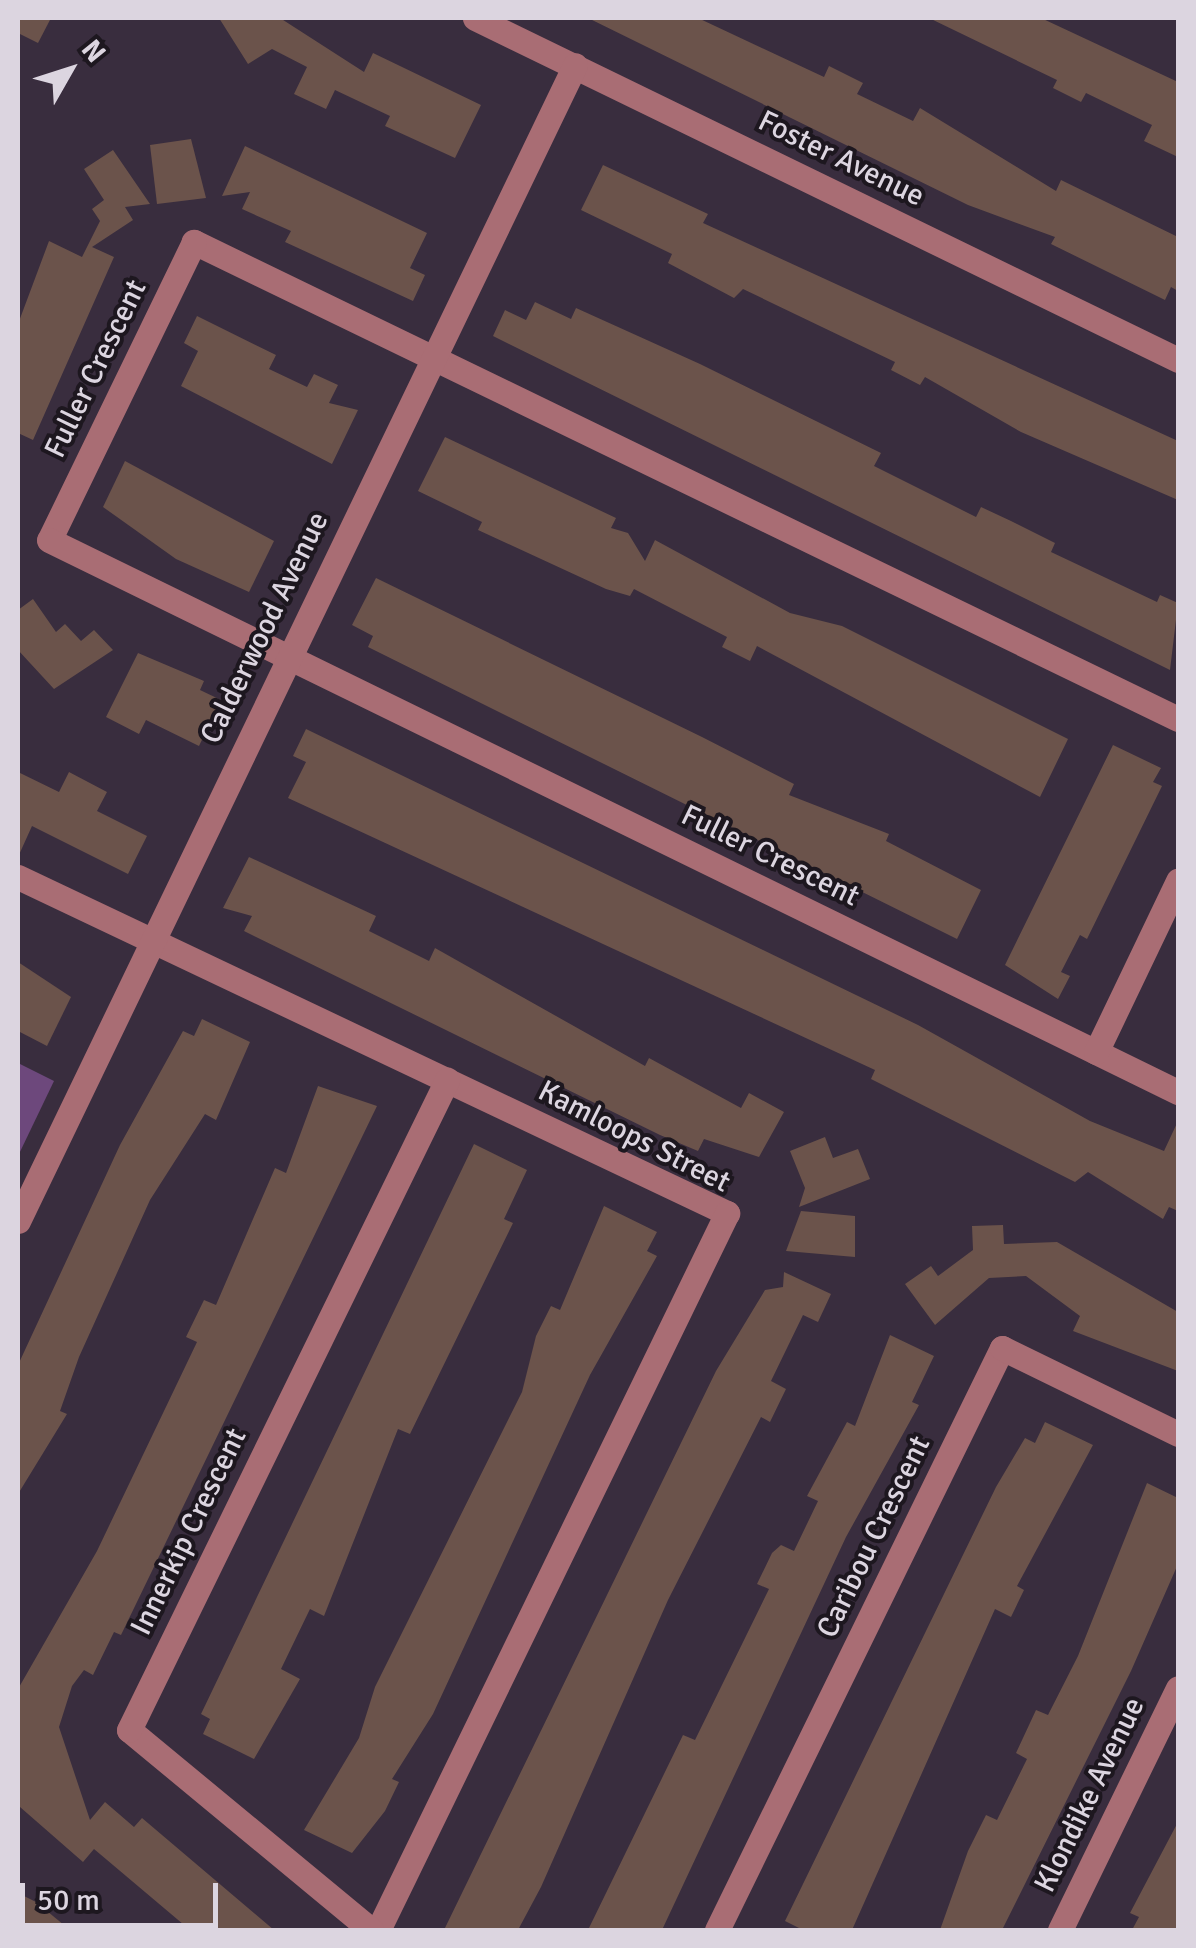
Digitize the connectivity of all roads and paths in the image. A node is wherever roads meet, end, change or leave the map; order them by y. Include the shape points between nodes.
1 (475, 18) edge
2 (575, 65) junction
3 (431, 359) junction
4 (1178, 360) edge
5 (287, 656) junction
6 (1178, 720) edge
7 (18, 877) edge
8 (1178, 882) edge
9 (152, 940) junction
10 (1096, 1052) junction
11 (447, 1080) junction
12 (1178, 1092) edge
13 (18, 1221) edge
14 (1178, 1434) edge
15 (1178, 1688) edge
16 (375, 1930) edge
17 (717, 1930) edge
18 (1060, 1930) edge

1 - 2 street, Foster Avenue
2 - 3 street, Calderwood Avenue
2 - 4 street, Foster Avenue
3 - 5 street, Calderwood Avenue
3 - 5 street, Fuller Crescent via 194,242 49,540
3 - 6 street, Fuller Crescent
5 - 9 street, Calderwood Avenue
5 - 10 street, Fuller Crescent
7 - 9 street, Kamloops Street
8 - 10 street
9 - 11 street, Kamloops Street
9 - 13 street, Calderwood Avenue
10 - 12 street, Fuller Crescent
11 - 16 street, Innerkip Crescent via 128,1730
11 - 16 street, Kamloops Street via 726,1213
14 - 17 street, Caribou Crescent via 1002,1348
15 - 18 street, Klondike Avenue

